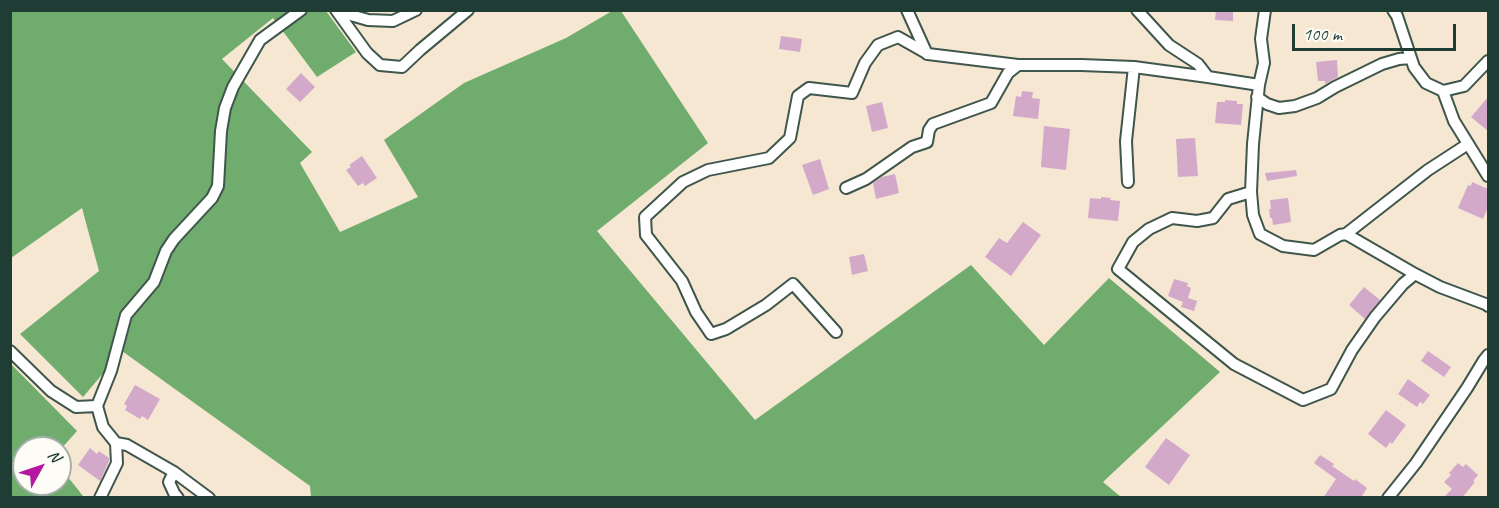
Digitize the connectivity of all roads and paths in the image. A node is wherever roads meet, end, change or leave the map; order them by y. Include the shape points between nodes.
1 (301, 10) edge
2 (416, 10) edge
3 (468, 10) edge
4 (907, 10) edge
5 (1137, 10) edge
6 (1265, 10) edge
7 (1393, 10) edge
8 (336, 11) edge
9 (928, 54) junction
10 (1411, 58) junction
11 (1488, 62) edge
12 (1018, 65) junction
13 (1134, 68) junction
14 (1208, 77) junction
15 (1259, 85) junction
16 (1443, 91) junction
17 (1257, 97) junction
18 (1468, 144) junction
19 (1488, 176) edge
20 (1128, 182) dead end
21 (846, 188) dead end
22 (1251, 192) junction
23 (1346, 234) junction
24 (1415, 274) junction
25 (1488, 305) edge
26 (836, 332) dead end
27 (10, 351) edge
28 (1488, 355) edge
29 (97, 406) junction
30 (116, 443) junction
31 (174, 472) junction
32 (100, 498) edge
33 (178, 498) edge
34 (209, 498) edge
35 (1389, 498) edge

1 - 29 street via 260,40 233,87 221,131 218,186 212,198 174,238 154,282 126,315
2 - 8 street via 393,21 368,20
3 - 8 street via 402,67 380,65
4 - 9 street
5 - 14 street via 1169,45 1198,64
6 - 15 street via 1264,63
7 - 10 street
9 - 12 street
9 - 26 street via 898,36 878,45 852,93 809,88 798,96 790,138 769,158 708,170 683,182 645,217 646,235 682,280 711,334 766,305 793,284
10 - 16 street via 1426,84
10 - 17 street via 1382,64 1295,106 1279,108
11 - 16 street via 1464,86
12 - 13 street
12 - 21 street via 1008,73 991,104 933,124 927,141
13 - 14 street
13 - 20 street via 1126,141
14 - 15 street
15 - 17 street
16 - 18 street
17 - 22 street
18 - 19 street
18 - 23 street
22 - 23 street via 1260,234 1283,246 1314,250
22 - 24 street via 1228,199 1213,218 1172,218 1149,229 1133,242 1118,269 1234,364 1303,400 1331,389 1375,317
23 - 24 street
24 - 25 street
27 - 29 street via 51,391 76,407
28 - 35 street
29 - 30 street via 103,427
30 - 31 street via 127,445
30 - 32 street via 117,463
31 - 33 street via 169,482
31 - 34 street

